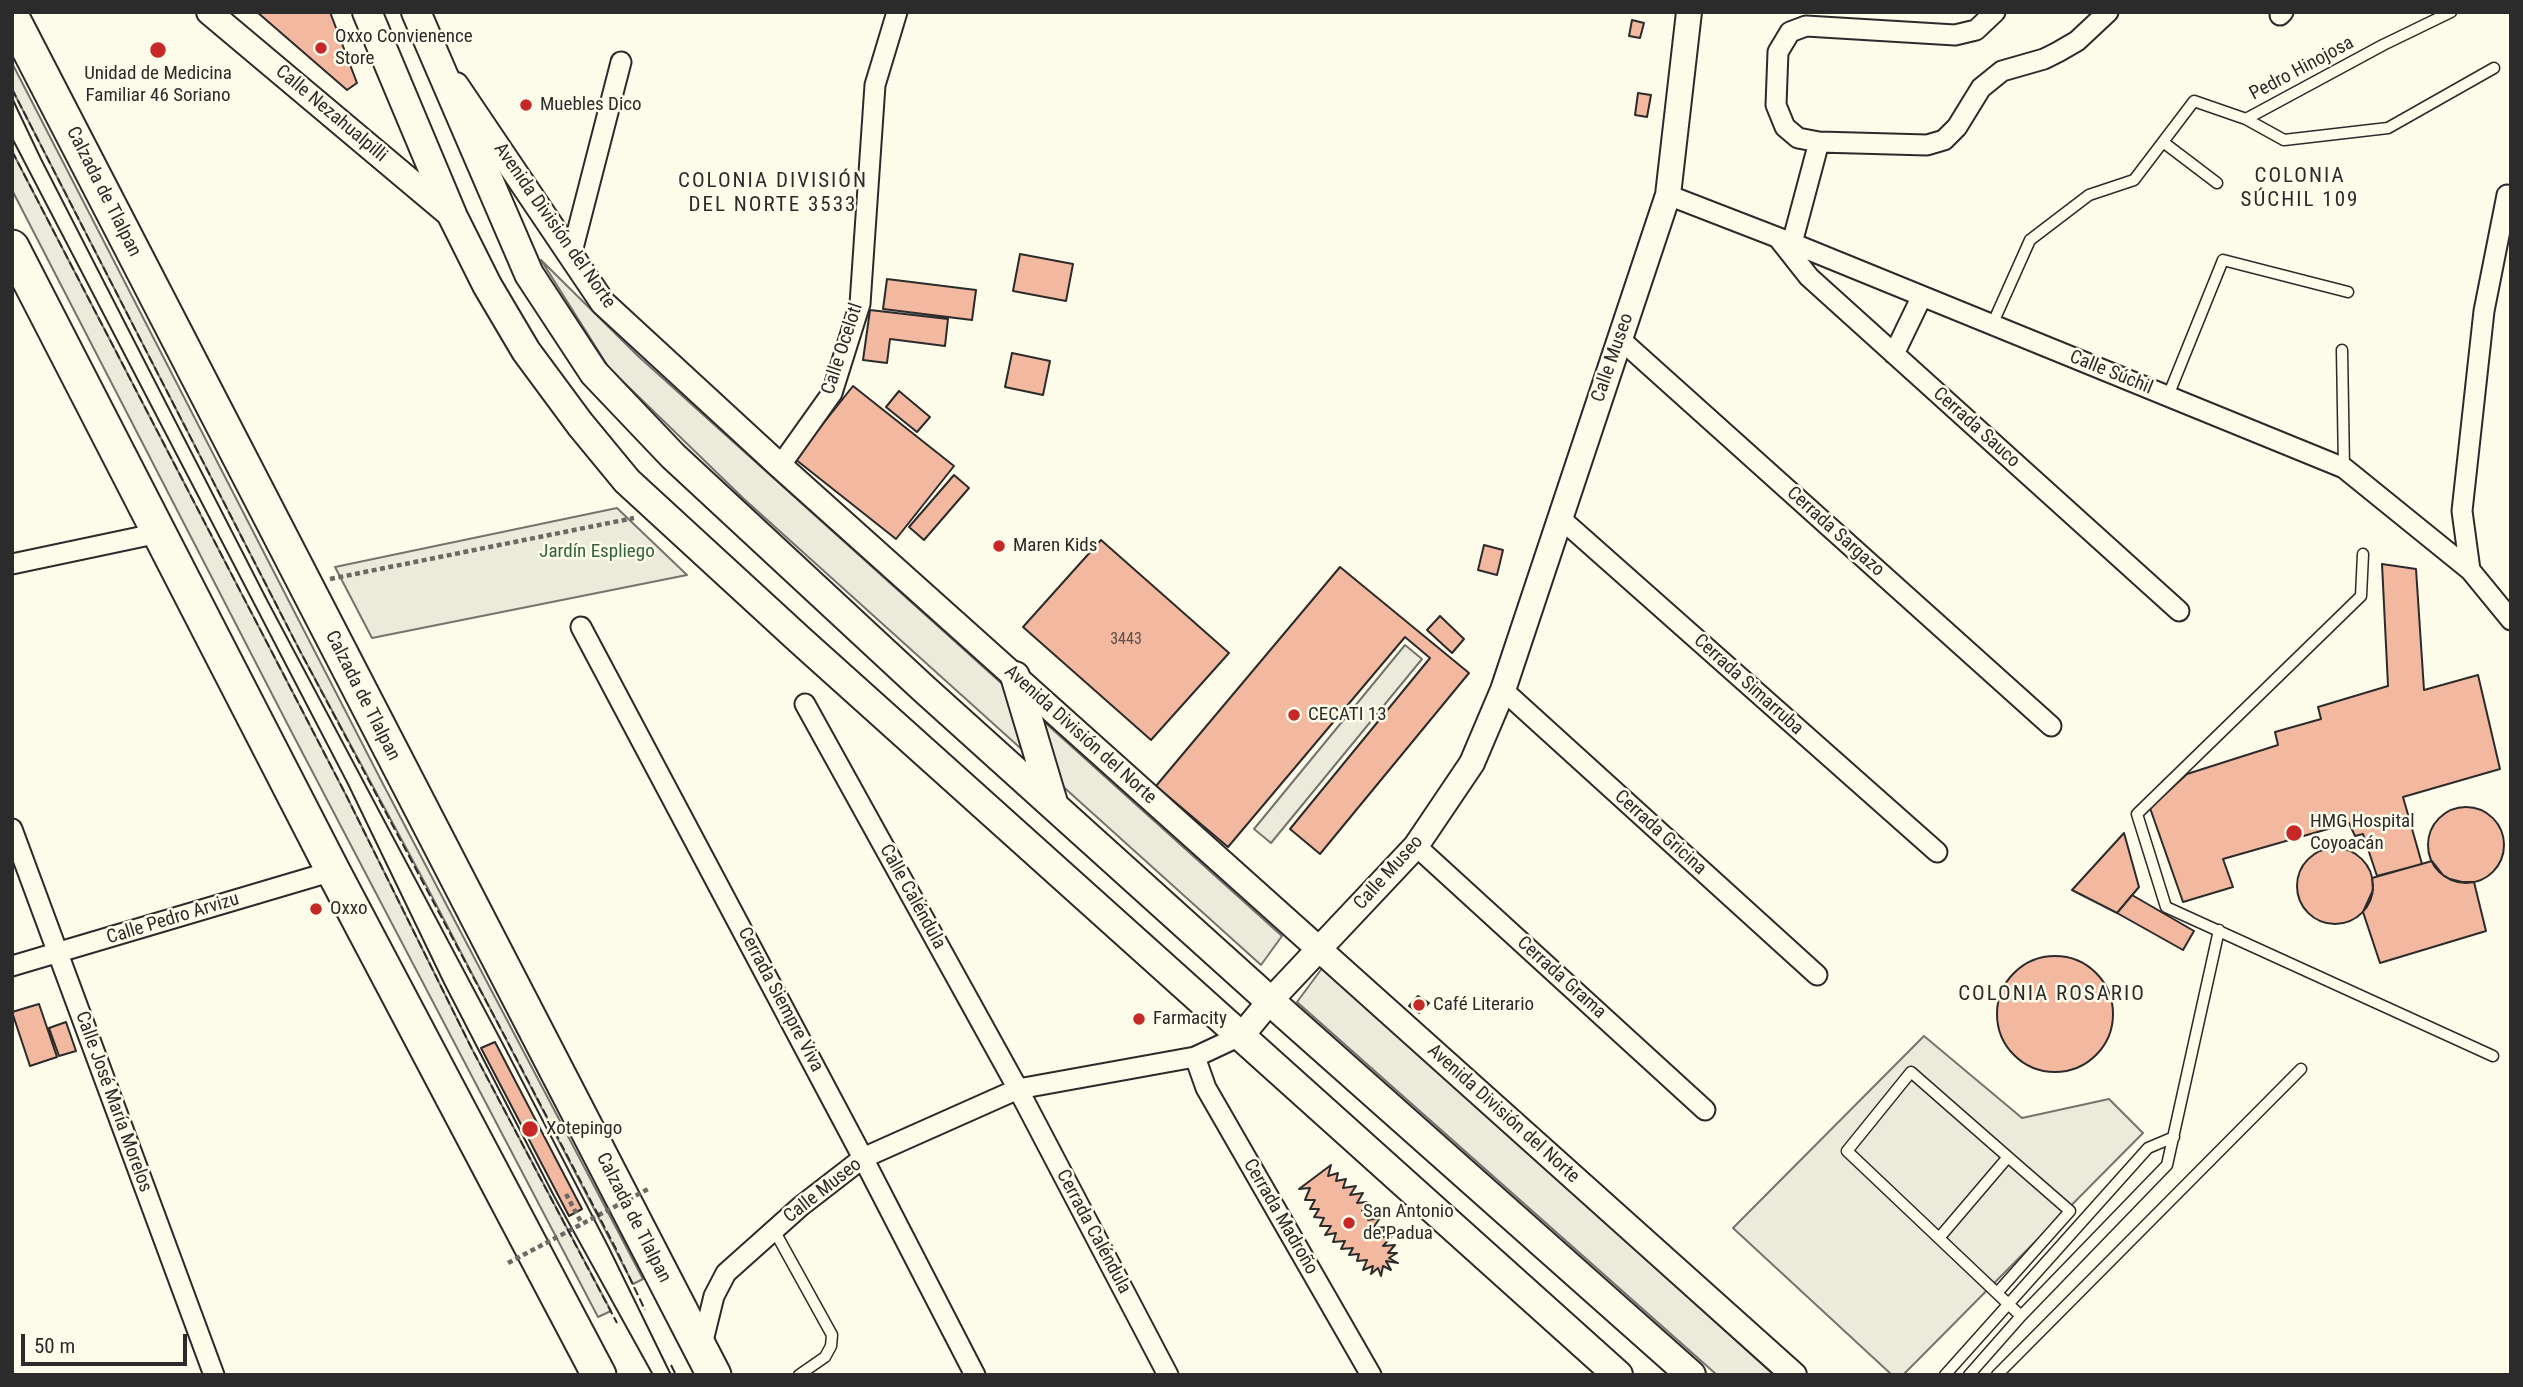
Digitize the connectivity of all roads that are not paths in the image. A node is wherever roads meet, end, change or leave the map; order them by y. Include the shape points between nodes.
1 (209, 12) edge
2 (367, 12) edge
3 (416, 12) edge
4 (1689, 12) edge
5 (1995, 12) edge
6 (2108, 12) edge
7 (2451, 12) edge
8 (894, 13) edge
9 (12, 17) edge
10 (428, 43) junction
11 (621, 62) dead end
12 (2494, 68) dead end
13 (2246, 119) junction
14 (1819, 142) junction
15 (2163, 142) junction
16 (2217, 183) dead end
17 (1668, 195) junction
18 (2507, 195) dead end
19 (453, 217) junction
20 (1785, 241) junction
21 (12, 247) edge
22 (571, 256) junction
23 (2348, 292) dead end
24 (1922, 296) junction
25 (1992, 325) junction
26 (1620, 338) junction
27 (2342, 350) dead end
28 (1894, 354) junction
29 (2168, 396) junction
30 (780, 466) junction
31 (2344, 468) junction
32 (1559, 517) junction
33 (159, 533) junction
34 (2363, 554) dead end
35 (12, 564) edge
36 (2470, 570) junction
37 (2179, 611) dead end
38 (2511, 620) edge
39 (581, 627) dead end
40 (1014, 676) junction
41 (1503, 690) junction
42 (805, 704) dead end
43 (2050, 726) dead end
44 (1054, 806) junction
45 (12, 829) edge
46 (1416, 846) junction
47 (1937, 852) dead end
48 (333, 872) junction
49 (2219, 930) junction
50 (1319, 949) junction
51 (58, 953) junction
52 (12, 966) edge
53 (1817, 975) dead end
54 (1270, 1001) junction
55 (1242, 1035) junction
56 (2493, 1056) dead end
57 (1195, 1057) junction
58 (2301, 1069) dead end
59 (1018, 1089) junction
60 (1706, 1110) dead end
61 (2174, 1137) junction
62 (863, 1157) junction
63 (2008, 1157) junction
64 (774, 1230) junction
65 (1939, 1238) junction
66 (1997, 1293) junction
67 (2007, 1304) junction
68 (2021, 1317) junction
69 (708, 1363) edge
70 (214, 1375) edge
71 (599, 1375) edge
72 (799, 1375) edge
73 (975, 1375) edge
74 (1168, 1375) edge
75 (1371, 1375) edge
76 (1618, 1375) edge
77 (1690, 1375) edge
78 (1794, 1375) edge
79 (1945, 1375) edge
80 (1969, 1375) edge
81 (1997, 1375) edge

1 - 19 street, Calle Nezahualpilli
2 - 19 main road
3 - 10 main road, Avenida División del Norte
4 - 17 street, Calle Museo
5 - 14 street via 1976,30 1955,35 1806,26 1790,32 1778,52 1776,105 1784,127 1798,138
6 - 14 street via 2058,52 1991,79 1944,140 1927,145
7 - 13 lane, Pedro Hinojosa
8 - 30 street, Calle Ocelotl via 875,85 860,304 832,393
9 - 69 highway, Calzada de Tlalpan
10 - 22 street, Avenida División del Norte
10 - 44 main road, Avenida División del Norte via 530,274 594,373 673,456
11 - 22 street
12 - 13 lane via 2388,128 2284,140
13 - 15 lane via 2194,101
14 - 20 street
15 - 16 lane
15 - 25 lane via 2134,180 2089,195 2029,240
17 - 20 street, Calle Súchil
17 - 26 street, Calle Museo
18 - 36 street via 2484,312 2462,512
19 - 55 main road via 526,351 627,481
20 - 24 street, Calle Súchil
20 - 28 street, Cerrada Sauco via 1809,277
21 - 33 highway
22 - 30 street, Avenida División del Norte via 603,303
23 - 29 lane via 2223,260
24 - 25 street, Calle Súchil
24 - 28 street
25 - 29 street, Calle Súchil
26 - 32 street, Calle Museo
26 - 43 street, Cerrada Sargazo
27 - 31 lane
28 - 37 street, Cerrada Sauco
29 - 31 street, Calle Súchil
30 - 40 street, Avenida División del Norte
31 - 36 street, Calle Súchil
32 - 41 street, Calle Museo
32 - 47 street, Cerrada Simarruba
33 - 35 street
33 - 48 highway
34 - 49 lane via 2361,596 2137,814 2166,907
36 - 38 street, Calle Súchil
39 - 62 street, Cerrada Siempre Viva
40 - 44 main road
40 - 50 street, Avenida División del Norte
41 - 46 street, Calle Museo via 1472,763
41 - 53 street, Cerrada Gricina
42 - 59 street, Calle Caléndula
44 - 54 main road, Avenida División del Norte
45 - 51 street, Calle José María Morelos
46 - 50 street, Calle Museo
46 - 60 street, Cerrada Grama
48 - 51 street, Calle Pedro Arvizu
48 - 71 highway
49 - 56 lane
49 - 61 lane
50 - 54 street, Calle Museo
50 - 78 street, Avenida División del Norte
51 - 52 street, Calle Pedro Arvizu
51 - 70 street, Calle José María Morelos
54 - 55 street, Calle Museo
54 - 77 main road, Avenida División del Norte
55 - 57 street, Calle Museo
55 - 76 main road
57 - 59 street, Calle Museo
57 - 75 street, Cerrada Madroño via 1206,1088
58 - 81 lane
59 - 62 street, Calle Museo
59 - 74 street, Cerrada Caléndula
61 - 67 lane via 2148,1148
61 - 68 lane via 2167,1165
62 - 64 street, Calle Museo
62 - 73 street, Cerrada Siempre Viva
63 - 65 lane
63 - 65 lane via 1911,1072 1847,1151
63 - 66 lane via 2070,1211
64 - 69 street, Calle Museo via 719,1284 706,1322
64 - 72 lane via 832,1335 825,1357
65 - 66 lane
66 - 67 lane
67 - 68 lane
67 - 79 lane
68 - 80 lane

